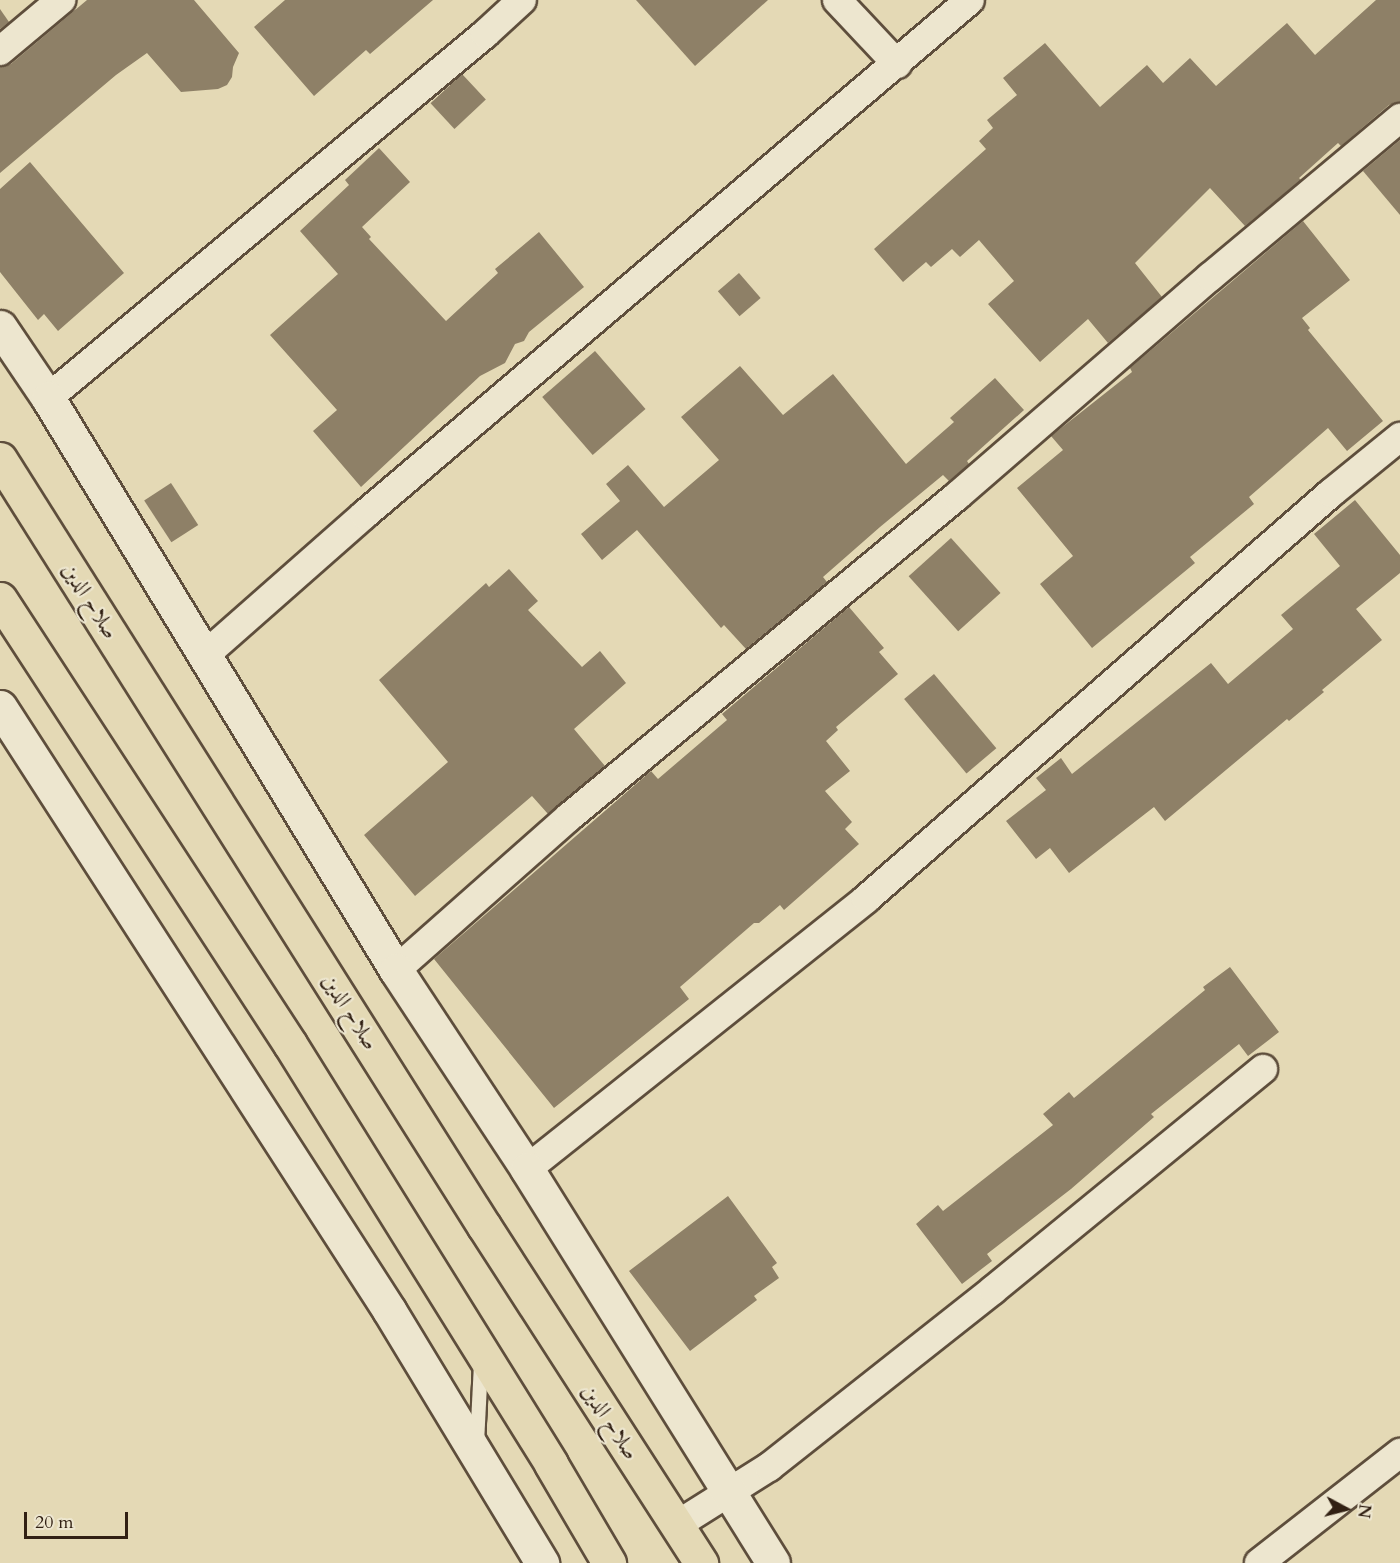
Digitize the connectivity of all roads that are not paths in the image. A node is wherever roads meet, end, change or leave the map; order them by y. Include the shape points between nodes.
1 (61, 0) edge
2 (522, 0) edge
3 (837, 0) edge
4 (970, 0) edge
5 (0, 51) edge
6 (897, 64) junction
7 (1400, 118) edge
8 (0, 327) edge
9 (48, 398) junction
10 (1400, 437) edge
11 (0, 459) edge
12 (0, 599) edge
13 (204, 656) junction
14 (0, 707) edge
15 (396, 970) junction
16 (1263, 1069) dead end
17 (527, 1169) junction
18 (481, 1352) junction
19 (1400, 1453) edge
20 (477, 1455) junction
21 (728, 1491) junction
22 (676, 1525) junction
23 (542, 1563) edge
24 (609, 1563) edge
25 (701, 1563) edge
26 (772, 1563) edge
27 (1258, 1563) edge

1 - 5 street
2 - 9 street
3 - 6 street
4 - 6 street
6 - 13 street via 364,515
7 - 15 street via 957,496 569,817
8 - 9 main road
9 - 13 main road
10 - 17 street via 1330,493 866,899
11 - 22 highway, صلاح الدين
12 - 18 highway via 290,1044
13 - 15 main road
14 - 20 main road via 389,1310
15 - 17 main road
16 - 21 street via 770,1467
17 - 21 main road
18 - 20 lane
18 - 24 highway
19 - 27 street
20 - 23 main road
21 - 22 street
21 - 26 main road
22 - 25 highway, صلاح الدين

